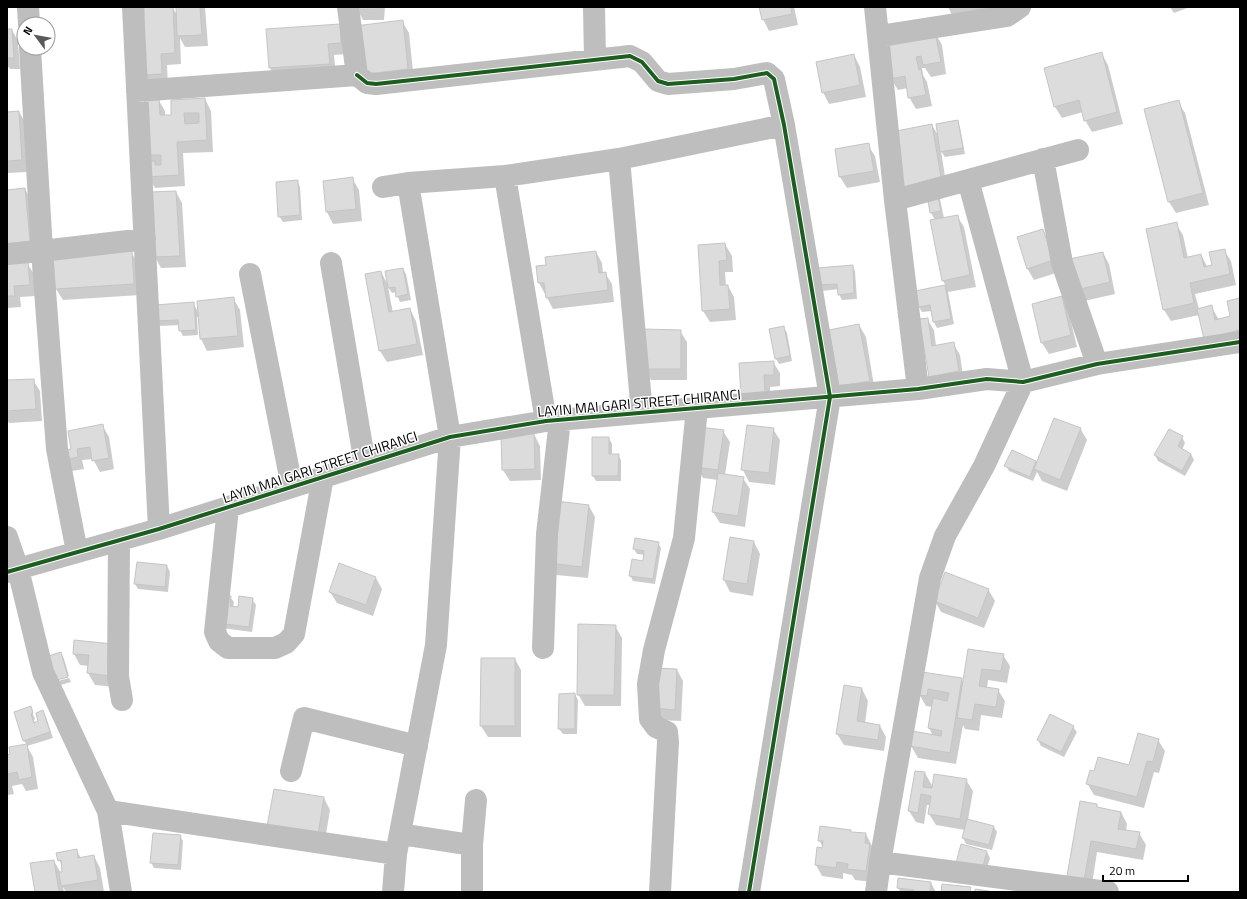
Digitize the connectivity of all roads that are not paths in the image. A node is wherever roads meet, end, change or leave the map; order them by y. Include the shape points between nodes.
1 (132, 7) edge
2 (348, 7) edge
3 (594, 7) edge
4 (875, 7) edge
5 (1020, 7) edge
6 (879, 36) junction
7 (30, 56) edge
8 (595, 59) junction
9 (357, 75) junction
10 (137, 91) junction
11 (784, 125) junction
12 (1078, 150) dead end
13 (619, 159) junction
14 (1043, 159) junction
15 (505, 176) junction
16 (968, 180) junction
17 (408, 183) junction
18 (383, 188) dead end
19 (895, 200) junction
20 (145, 239) junction
21 (42, 251) junction
22 (7, 254) edge
23 (331, 263) dead end
24 (250, 274) dead end
25 (1238, 346) edge
26 (1097, 364) junction
27 (1023, 382) junction
28 (918, 389) junction
29 (830, 397) junction
30 (697, 408) junction
31 (642, 413) junction
32 (553, 421) junction
33 (450, 437) junction
34 (365, 464) junction
35 (323, 477) junction
36 (292, 487) junction
37 (228, 508) junction
38 (159, 529) junction
39 (7, 537) edge
40 (119, 540) junction
41 (78, 552) junction
42 (13, 571) edge
43 (543, 648) dead end
44 (122, 700) dead end
45 (417, 746) junction
46 (291, 771) dead end
47 (476, 800) dead end
48 (108, 811) junction
49 (398, 844) junction
50 (472, 845) junction
51 (880, 862) junction
52 (121, 892) edge
53 (393, 892) edge
54 (472, 892) edge
55 (660, 892) edge
56 (749, 892) edge
57 (876, 892) edge
58 (1108, 892) edge

1 - 10 street
2 - 9 street
3 - 8 street
4 - 6 street
5 - 6 street via 1007,16
6 - 19 street
7 - 21 street
8 - 9 street via 376,84 367,83
8 - 11 street via 630,56 642,62 658,81 668,84 767,74 774,79
9 - 10 street
10 - 20 street
11 - 13 street
11 - 29 street
12 - 14 street
13 - 15 street
13 - 31 street
14 - 16 street
14 - 26 street via 1062,263
15 - 17 street
15 - 32 street
16 - 19 street
16 - 27 street
17 - 18 street
17 - 33 street
19 - 28 street
20 - 21 street
20 - 38 street
21 - 22 street
21 - 41 street via 57,449
23 - 34 street
24 - 36 street
25 - 26 street, LAYIN MAI GARI STREET CHIRANCI
26 - 27 street, LAYIN MAI GARI STREET CHIRANCI
27 - 28 street, LAYIN MAI GARI STREET CHIRANCI via 987,378
27 - 51 street via 984,466 945,536 930,578
28 - 29 street, LAYIN MAI GARI STREET CHIRANCI
29 - 30 street, LAYIN MAI GARI STREET CHIRANCI
29 - 56 street
30 - 31 street, LAYIN MAI GARI STREET CHIRANCI
30 - 55 street via 684,538 654,650 648,684 650,719 656,727 667,732 668,742
31 - 32 street, LAYIN MAI GARI STREET CHIRANCI
32 - 33 street, LAYIN MAI GARI STREET CHIRANCI
32 - 43 street
33 - 34 street, LAYIN MAI GARI STREET CHIRANCI
33 - 45 street via 436,645
34 - 35 street, LAYIN MAI GARI STREET CHIRANCI
35 - 36 street, LAYIN MAI GARI STREET CHIRANCI
35 - 37 street via 294,634 286,643 275,648 228,648 219,641 214,632
36 - 37 street, LAYIN MAI GARI STREET CHIRANCI
37 - 38 street, LAYIN MAI GARI STREET CHIRANCI
38 - 40 street, LAYIN MAI GARI STREET CHIRANCI
39 - 42 street
40 - 41 street, LAYIN MAI GARI STREET CHIRANCI
40 - 44 street via 118,676
41 - 42 street, LAYIN MAI GARI STREET CHIRANCI
42 - 48 street via 43,672
45 - 46 street via 304,718
45 - 49 street
47 - 50 street
48 - 49 street
48 - 52 street
49 - 50 street
49 - 53 street
50 - 54 street
51 - 57 street
51 - 58 street

